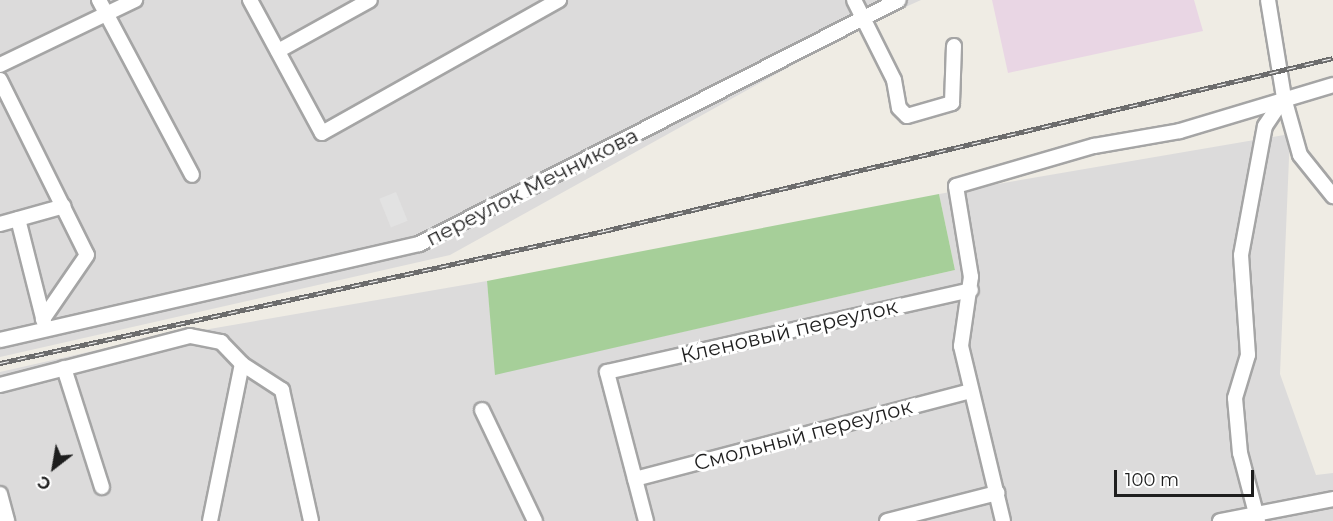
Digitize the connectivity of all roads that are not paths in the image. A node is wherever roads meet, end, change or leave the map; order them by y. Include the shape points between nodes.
1 (99, 0) edge
2 (135, 0) edge
3 (250, 0) edge
4 (370, 0) edge
5 (559, 0) edge
6 (854, 0) edge
7 (899, 0) edge
8 (1268, 0) edge
9 (107, 15) junction
10 (862, 17) junction
11 (954, 46) dead end
12 (278, 51) junction
13 (0, 65) edge
14 (0, 80) edge
15 (1333, 85) edge
16 (1284, 98) junction
17 (192, 175) dead end
18 (1333, 196) edge
19 (64, 206) junction
20 (18, 219) junction
21 (0, 224) edge
22 (971, 290) junction
23 (45, 324) junction
24 (0, 340) edge
25 (242, 364) junction
26 (64, 368) junction
27 (0, 385) edge
28 (971, 391) junction
29 (482, 410) dead end
30 (635, 479) junction
31 (102, 487) dead end
32 (996, 493) junction
33 (0, 494) edge
34 (1333, 499) edge
35 (1256, 518) edge
36 (7, 521) edge
37 (210, 521) edge
38 (311, 521) edge
39 (536, 521) edge
40 (646, 521) edge
41 (888, 521) edge
42 (1003, 521) edge
43 (1220, 521) edge

1 - 9 street
2 - 9 street
3 - 12 street
4 - 12 street
5 - 12 street via 322,133
6 - 10 street
7 - 10 street, переулок Мечникова
8 - 16 street
9 - 13 street
9 - 17 street
10 - 11 street via 894,80 899,108 908,116 952,103
10 - 23 street, переулок Мечникова via 418,244
14 - 19 street
15 - 16 street
16 - 18 street via 1300,155
16 - 22 street via 1180,131 1094,146 956,186
16 - 35 street via 1265,126 1241,255 1248,355 1235,399
19 - 20 street
19 - 23 street via 87,255
20 - 21 street
20 - 23 street
22 - 28 street via 961,346
22 - 30 street, Кленовый переулок via 607,372
23 - 24 street, переулок Мечникова
25 - 26 street via 221,342 190,336
25 - 37 street
25 - 38 street via 282,390
26 - 27 street
26 - 31 street
28 - 30 street, Смольный переулок
28 - 32 street
29 - 39 street
30 - 40 street
32 - 41 street
32 - 42 street
33 - 36 street
34 - 35 street
35 - 43 street

